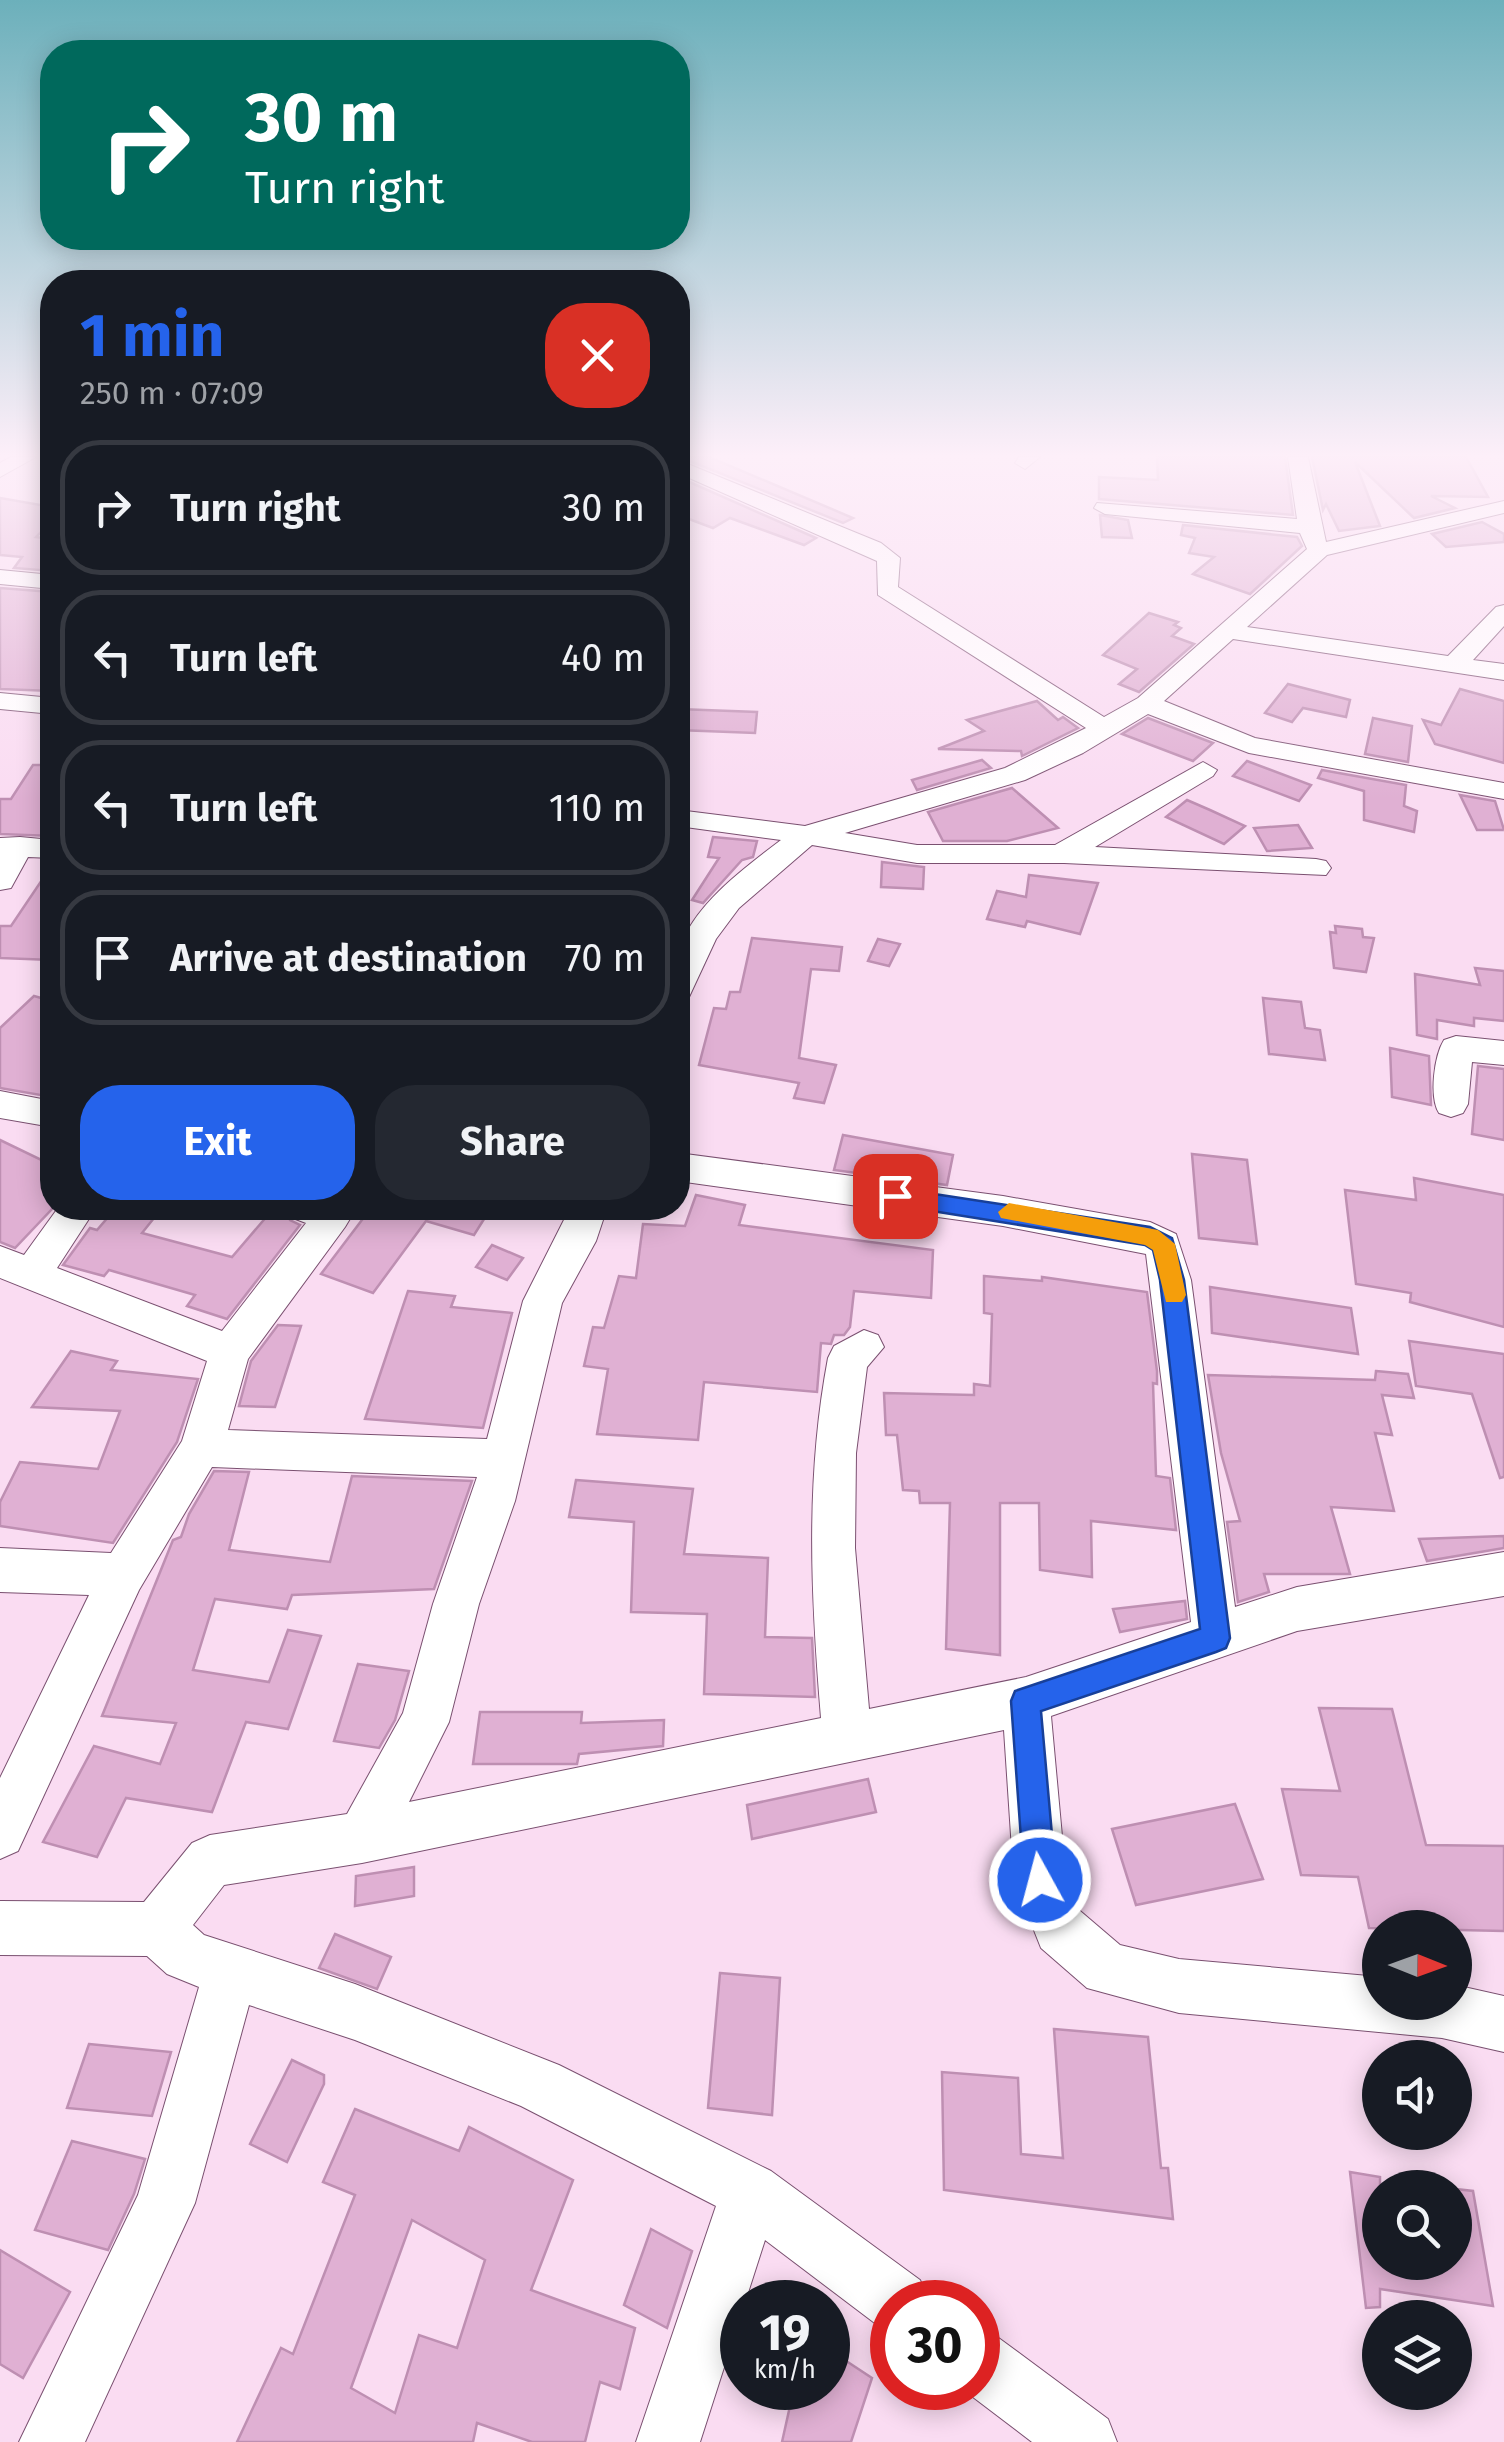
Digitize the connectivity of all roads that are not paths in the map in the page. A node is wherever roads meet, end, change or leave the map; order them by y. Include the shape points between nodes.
1 (888, 571) edge
2 (1286, 571) edge
3 (0, 577) edge
4 (40, 581) edge
5 (1504, 612) edge
6 (1232, 632) junction
7 (1454, 665) junction
8 (1504, 672) edge
9 (1146, 703) junction
10 (4, 706) edge
11 (40, 706) edge
12 (1103, 727) junction
13 (1203, 770) dead end
14 (1504, 791) edge
15 (690, 820) edge
16 (806, 835) junction
17 (10, 847) edge
18 (40, 848) edge
19 (1062, 854) junction
20 (1316, 868) dead end
21 (0, 881) edge
22 (690, 954) edge
23 (1504, 1053) edge
24 (0, 1104) edge
25 (1451, 1104) dead end
26 (40, 1112) edge
27 (690, 1169) edge
28 (66, 1220) edge
29 (330, 1220) edge
30 (584, 1220) edge
31 (17, 1267) edge
32 (864, 1347) dead end
33 (230, 1352) junction
34 (201, 1448) junction
35 (504, 1459) junction
36 (0, 1570) edge
37 (1504, 1574) edge
38 (123, 1575) junction
39 (1216, 1638) junction
40 (1026, 1701) junction
41 (847, 1738) junction
42 (0, 1834) edge
43 (362, 1837) junction
44 (0, 1928) edge
45 (158, 1929) junction
46 (231, 1972) junction
47 (1504, 2024) edge
48 (750, 2192) junction
49 (870, 2281) edge
50 (1000, 2378) edge
51 (52, 2442) edge
52 (668, 2442) edge
53 (1085, 2442) edge

1 - 12 street via 886,590
2 - 6 street
3 - 4 street
5 - 7 street
6 - 7 street
6 - 9 street
7 - 8 street
9 - 12 street
9 - 14 street via 1248,744
10 - 11 street
12 - 16 street via 1015,774
13 - 19 street
15 - 16 street
16 - 19 street via 918,854
16 - 22 street via 734,890
17 - 18 street
17 - 21 street
19 - 20 street
23 - 25 street via 1456,1048
24 - 26 street
27 - 39 street via 1003,1211 1150,1236 1164,1244
28 - 31 street
29 - 33 street
30 - 35 street via 544,1301
31 - 33 street
32 - 41 street via 848,1358 830,1477
33 - 34 street
34 - 35 street
34 - 38 street
35 - 43 street via 425,1722
36 - 38 street
37 - 39 street via 1297,1609
38 - 42 street
39 - 40 street
40 - 41 street
40 - 47 street via 1040,1880 1060,1929 1106,1969 1180,1986 1442,2010
41 - 43 street
43 - 45 street via 210,1861
44 - 45 street
45 - 46 street via 186,1954
46 - 48 street via 355,2012 539,2085
46 - 51 street via 165,2203
48 - 49 street
48 - 52 street
50 - 53 street

